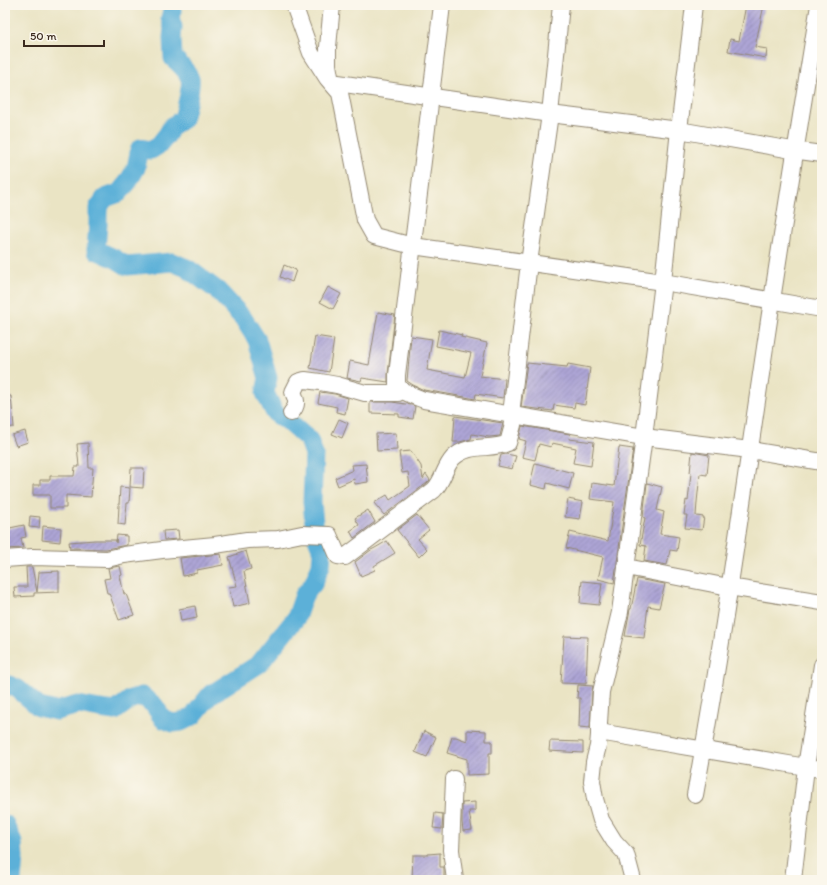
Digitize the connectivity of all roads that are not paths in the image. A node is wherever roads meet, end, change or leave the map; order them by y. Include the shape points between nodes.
1 (294, 5) edge
2 (332, 5) edge
3 (442, 5) edge
4 (560, 5) edge
5 (694, 5) edge
6 (819, 5) edge
7 (331, 82) junction
8 (431, 97) junction
9 (550, 114) junction
10 (679, 130) junction
11 (796, 150) junction
12 (822, 154) edge
13 (412, 246) junction
14 (529, 263) junction
15 (663, 282) junction
16 (772, 301) junction
17 (822, 309) edge
18 (400, 389) junction
19 (291, 413) dead end
20 (511, 414) junction
21 (644, 437) junction
22 (750, 450) junction
23 (822, 462) edge
24 (5, 559) edge
25 (626, 567) junction
26 (729, 587) junction
27 (822, 602) edge
28 (822, 666) edge
29 (599, 732) junction
30 (703, 750) junction
31 (814, 768) edge
32 (454, 779) dead end
33 (695, 795) dead end
34 (455, 880) edge
35 (633, 880) edge
36 (793, 880) edge

1 - 7 street via 311,53
2 - 7 street via 328,59
3 - 8 street
4 - 9 street
5 - 10 street
6 - 11 street
7 - 8 street
7 - 13 street via 340,93 365,220 374,236
8 - 9 street
8 - 13 street
9 - 10 street
9 - 14 street
10 - 11 street
10 - 15 street
11 - 12 street
11 - 16 street
13 - 14 street
13 - 18 street via 397,374
14 - 15 street
14 - 20 street
15 - 16 street
15 - 21 street
16 - 17 street
16 - 22 street
18 - 19 street via 398,393 365,393 305,380 298,382 293,392 296,403
18 - 20 street via 424,400
20 - 21 street
20 - 24 street via 513,425 508,442 463,451 453,458 447,465 439,486 345,558 338,556 329,535 302,534 107,559
21 - 22 street
21 - 25 street
22 - 23 street
22 - 26 street
25 - 26 street
25 - 29 street via 620,612 601,692
26 - 27 street
26 - 30 street
28 - 31 street
29 - 30 street
29 - 35 street via 592,781 596,799 601,820 626,854
30 - 31 street
30 - 33 street
31 - 36 street
32 - 34 street via 451,850

